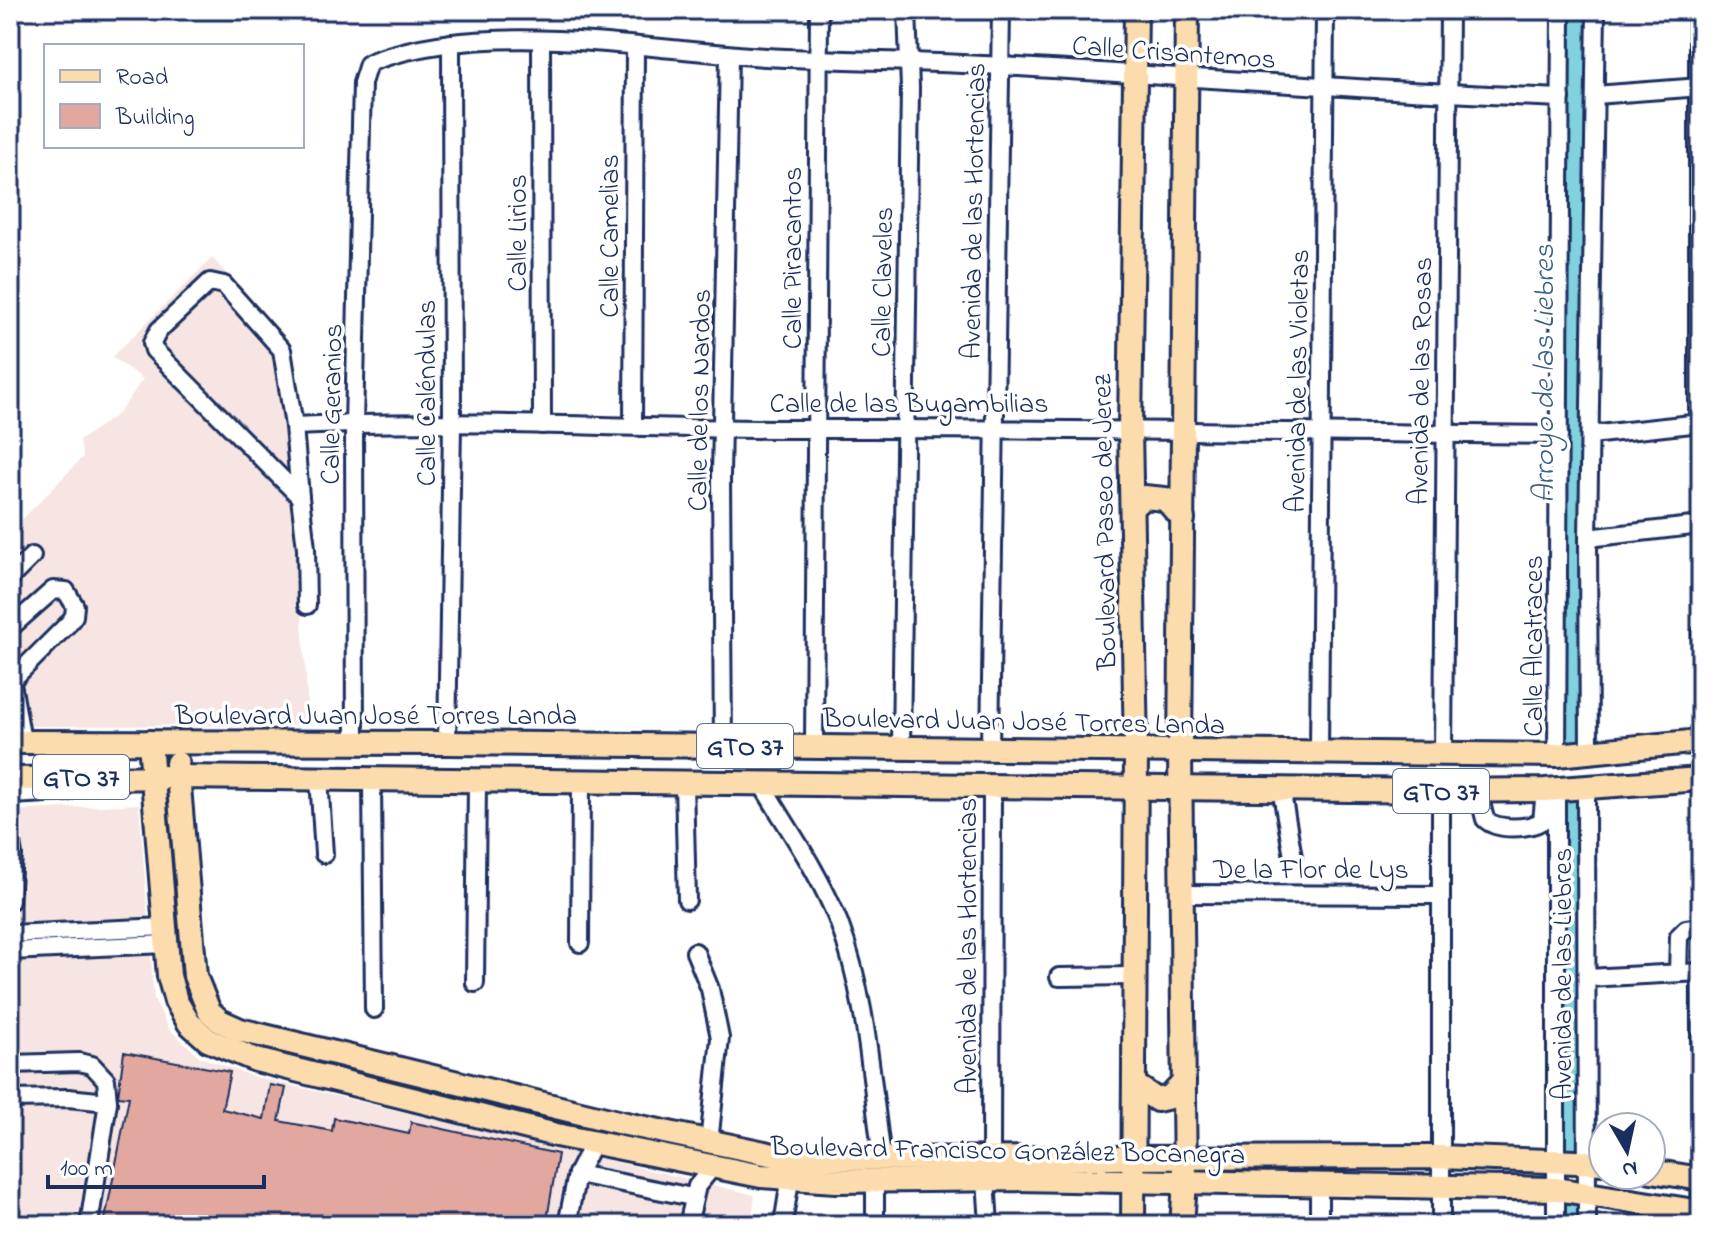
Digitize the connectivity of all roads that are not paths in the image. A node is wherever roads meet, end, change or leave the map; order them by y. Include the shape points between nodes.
1 (819, 10) edge
2 (907, 10) edge
3 (1001, 10) edge
4 (1136, 10) edge
5 (1187, 10) edge
6 (1325, 10) edge
7 (1449, 10) edge
8 (1561, 10) edge
9 (1596, 10) edge
10 (1698, 10) edge
11 (541, 41) junction
12 (451, 43) junction
13 (635, 47) junction
14 (729, 55) junction
15 (819, 59) junction
16 (910, 62) junction
17 (368, 64) joint
18 (1000, 66) junction
19 (1136, 77) junction
20 (1187, 79) junction
21 (1325, 86) junction
22 (1699, 87) edge
23 (1449, 94) junction
24 (1595, 95) junction
25 (1561, 98) junction
26 (452, 424) junction
27 (1699, 424) edge
28 (542, 425) junction
29 (633, 425) junction
30 (294, 426) junction
31 (354, 426) junction
32 (905, 427) junction
33 (724, 428) junction
34 (994, 428) junction
35 (1184, 428) junction
36 (815, 429) junction
37 (1130, 429) junction
38 (1322, 432) junction
39 (1444, 434) junction
40 (1559, 435) junction
41 (1590, 435) junction
42 (300, 497) junction
43 (1132, 507) junction
44 (1183, 519) junction
45 (1701, 525) edge
46 (1588, 538) junction
47 (32, 556) dead end
48 (10, 578) edge
49 (307, 605) dead end
50 (10, 628) edge
51 (1701, 634) edge
52 (1701, 664) edge
53 (11, 676) edge
54 (1701, 741) edge
55 (16, 742) edge
56 (150, 742) junction
57 (177, 743) junction
58 (447, 743) junction
59 (355, 745) junction
60 (723, 746) junction
61 (814, 747) junction
62 (901, 747) junction
63 (990, 748) junction
64 (1136, 751) junction
65 (1180, 752) junction
66 (1319, 753) junction
67 (1589, 753) junction
68 (1443, 754) junction
69 (1557, 755) junction
70 (97, 777) junction
71 (152, 777) junction
72 (178, 777) junction
73 (319, 778) junction
74 (10, 779) edge
75 (1701, 779) edge
76 (372, 780) junction
77 (477, 782) junction
78 (581, 783) junction
79 (684, 784) junction
80 (992, 784) junction
81 (762, 785) junction
82 (1135, 785) junction
83 (1181, 786) junction
84 (1281, 788) junction
85 (1586, 788) junction
86 (1551, 790) junction
87 (1441, 791) junction
88 (1478, 791) junction
89 (10, 795) edge
90 (10, 838) edge
91 (324, 854) dead end
92 (1293, 857) dead end
93 (1182, 894) junction
94 (1439, 895) junction
95 (687, 900) dead end
96 (10, 901) edge
97 (1701, 927) edge
98 (49, 931) junction
99 (10, 934) edge
100 (166, 936) junction
101 (129, 937) junction
102 (580, 943) dead end
103 (53, 949) junction
104 (10, 951) edge
105 (695, 952) dead end
106 (1700, 972) edge
107 (1678, 973) junction
108 (1133, 976) junction
109 (1059, 977) dead end
110 (1587, 978) junction
111 (475, 983) dead end
112 (374, 1009) dead end
113 (10, 1064) edge
114 (1184, 1082) junction
115 (1134, 1084) junction
116 (10, 1099) edge
117 (108, 1102) junction
118 (1594, 1111) edge
119 (626, 1124) junction
120 (593, 1143) junction
121 (709, 1143) junction
122 (882, 1157) junction
123 (1439, 1157) junction
124 (1135, 1159) junction
125 (1185, 1159) junction
126 (1556, 1159) junction
127 (1587, 1161) edge
128 (712, 1168) junction
129 (989, 1168) junction
130 (792, 1169) junction
131 (577, 1174) junction
132 (1667, 1174) edge
133 (1701, 1179) edge
134 (875, 1181) junction
135 (1135, 1182) junction
136 (1185, 1183) junction
137 (1319, 1184) junction
138 (1440, 1185) junction
139 (1556, 1189) junction
140 (1587, 1192) junction
141 (692, 1197) junction
142 (1701, 1212) edge
143 (89, 1225) edge
144 (567, 1225) edge
145 (688, 1225) edge
146 (783, 1225) edge
147 (875, 1225) edge
148 (989, 1225) edge
149 (1133, 1225) edge
150 (1182, 1225) edge
151 (1319, 1225) edge
152 (1441, 1225) edge
153 (1556, 1225) edge
154 (1587, 1225) edge
155 (1701, 1225) edge

1 - 15 street, Calle Piracantos
2 - 16 street, Calle Claveles
3 - 18 street, Avenida de las Hortencias
4 - 19 main road, Boulevard Paseo de Jerez
5 - 20 main road
6 - 21 street, Avenida de las Violetas
7 - 23 street, Avenida de las Rosas
8 - 25 street, Calle Alcatraces
9 - 24 street
10 - 22 street
11 - 12 street, Calle Crisantemos
11 - 13 street, Calle Crisantemos
11 - 28 street, Calle Lirios
12 - 17 street, Calle Crisantemos via 391,54
12 - 26 street, Calle Caléndulas
13 - 14 street, Calle Crisantemos
13 - 29 street, Calle Camelias
14 - 15 street, Calle Crisantemos
14 - 33 street, Calle de los Nardos
15 - 16 street, Calle Crisantemos
15 - 36 street, Calle Piracantos
16 - 18 street, Calle Crisantemos
16 - 32 street, Calle Claveles
17 - 31 street, Calle Geranios via 362,83
18 - 19 street, Calle Crisantemos
18 - 34 street, Avenida de las Hortencias
19 - 20 street, Calle Crisantemos
19 - 37 main road, Boulevard Paseo de Jerez
20 - 21 street, Calle Crisantemos
20 - 35 main road
21 - 23 street, Calle Crisantemos
21 - 38 street, Avenida de las Violetas
22 - 24 street
22 - 27 street
23 - 25 street, Calle Crisantemos
23 - 39 street, Avenida de las Rosas
24 - 41 street
25 - 40 street, Calle Alcatraces
26 - 28 street, Calle de las Bugambilias
26 - 31 street, Calle de las Bugambilias
26 - 58 street, Calle Caléndulas
27 - 41 street
28 - 29 street, Calle de las Bugambilias
29 - 33 street, Calle de las Bugambilias
30 - 31 street, Calle de las Bugambilias
30 - 42 street
30 - 42 street via 286,360 276,339 224,285 204,285 159,330 154,350
31 - 59 street, Calle Geranios
32 - 34 street, Calle de las Bugambilias
32 - 36 street, Calle de las Bugambilias
32 - 62 street, Calle Claveles
33 - 36 street, Calle de las Bugambilias
33 - 60 street, Calle de los Nardos
34 - 37 street, Calle de las Bugambilias
34 - 63 street, Avenida de las Hortencias
35 - 37 street, Calle de las Bugambilias
35 - 38 street, Calle de las Bugambilias
35 - 44 main road
36 - 61 street, Calle Piracantos
37 - 43 main road, Boulevard Paseo de Jerez
38 - 39 street, Calle de las Bugambilias
38 - 66 street, Avenida de las Violetas
39 - 40 street, Calle de las Bugambilias
39 - 68 street, Avenida de las Rosas
40 - 69 street, Calle Alcatraces
41 - 46 street
42 - 49 street
43 - 44 main road via 1144,497 1165,499
43 - 64 main road, Boulevard Paseo de Jerez
44 - 65 main road
45 - 46 street
46 - 67 street
47 - 48 street
50 - 53 street via 53,590 72,597 74,616 68,624
51 - 52 street
53 - 55 street
54 - 67 main road, Boulevard Juan José Torres Landa / GTO 37
55 - 56 main road, Boulevard Juan José Torres Landa / GTO 37
56 - 57 main road, Boulevard Juan José Torres Landa / GTO 37
56 - 71 main road, Boulevard Francisco González Bocanegra
57 - 59 main road, Boulevard Juan José Torres Landa / GTO 37
57 - 72 main road, Boulevard Francisco González Bocanegra
58 - 59 main road, Boulevard Juan José Torres Landa / GTO 37
58 - 60 main road, Boulevard Juan José Torres Landa / GTO 37
60 - 61 main road, Boulevard Juan José Torres Landa / GTO 37
61 - 62 main road, Boulevard Juan José Torres Landa / GTO 37
62 - 63 main road, Boulevard Juan José Torres Landa / GTO 37
63 - 64 main road, Boulevard Juan José Torres Landa / GTO 37
64 - 65 main road, Boulevard Juan José Torres Landa / GTO 37
64 - 82 main road, Boulevard Paseo de Jerez
65 - 66 main road, Boulevard Juan José Torres Landa / GTO 37
65 - 83 main road
66 - 68 main road, Boulevard Juan José Torres Landa / GTO 37
67 - 69 main road, Boulevard Juan José Torres Landa / GTO 37
68 - 69 main road, Boulevard Juan José Torres Landa / GTO 37
70 - 71 main road, GTO 37
70 - 74 main road, GTO 37
70 - 89 street via 67,792
71 - 72 main road, GTO 37
71 - 100 main road, Boulevard Francisco González Bocanegra
72 - 73 main road, GTO 37
72 - 119 main road, Boulevard Francisco González Bocanegra via 195,976 200,996 220,1021 276,1040
73 - 76 main road, GTO 37
73 - 91 street
75 - 85 main road, GTO 37
76 - 77 main road, GTO 37
76 - 112 street
77 - 78 main road, GTO 37
77 - 111 street
78 - 79 main road, GTO 37
78 - 102 street
79 - 81 main road, GTO 37
79 - 95 street
80 - 81 main road, GTO 37
80 - 82 main road, GTO 37
80 - 129 street, Avenida de las Hortencias
81 - 122 street via 827,897 847,947 862,1011
82 - 83 main road, GTO 37
82 - 108 main road, Boulevard Paseo de Jerez
83 - 84 main road, GTO 37
83 - 93 main road
84 - 87 main road, GTO 37
84 - 92 street
85 - 86 main road, GTO 37
85 - 110 street, Avenida de las Liebres
86 - 88 main road, GTO 37
86 - 88 street via 1542,821 1497,826 1485,819
86 - 126 street
87 - 88 main road, GTO 37
87 - 94 street
90 - 96 street
93 - 94 street, De la Flor de Lys
93 - 114 main road
94 - 123 street
97 - 107 street via 1679,936
98 - 99 street
98 - 101 street
98 - 103 street
100 - 101 street
100 - 120 main road, Boulevard Francisco González Bocanegra via 169,976 182,1012 208,1040 226,1050
101 - 103 street
103 - 104 street
105 - 121 street via 710,989 720,1038
106 - 107 street
106 - 133 street
107 - 110 street
108 - 109 street
108 - 115 main road, Boulevard Paseo de Jerez
110 - 118 street, Avenida de las Liebres
113 - 117 street via 51,1060 92,1065 106,1080
114 - 115 main road via 1170,1097 1157,1100
114 - 125 main road
115 - 124 main road, Boulevard Paseo de Jerez
116 - 117 street
117 - 143 street
119 - 120 main road via 603,1128
119 - 121 main road, Boulevard Francisco González Bocanegra
120 - 128 main road, Boulevard Francisco González Bocanegra
120 - 131 street
121 - 130 main road, Boulevard Francisco González Bocanegra
122 - 129 main road, Boulevard Francisco González Bocanegra
122 - 130 main road, Boulevard Francisco González Bocanegra
123 - 125 main road, Boulevard Francisco González Bocanegra
123 - 126 main road, Boulevard Francisco González Bocanegra
123 - 138 street
124 - 125 main road, Boulevard Francisco González Bocanegra
124 - 129 main road, Boulevard Francisco González Bocanegra
124 - 135 main road, Boulevard Paseo de Jerez
125 - 136 main road
126 - 127 main road, Boulevard Francisco González Bocanegra
126 - 139 street
128 - 130 main road, Boulevard Francisco González Bocanegra
128 - 141 street
129 - 134 main road, Boulevard Francisco González Bocanegra
129 - 135 main road, Boulevard Francisco González Bocanegra
129 - 148 street, Avenida de las Hortencias
130 - 134 main road, Boulevard Francisco González Bocanegra
130 - 146 street
131 - 141 street
131 - 144 street
132 - 133 main road
133 - 142 street
134 - 147 street
135 - 136 main road, Boulevard Francisco González Bocanegra
135 - 149 main road, Boulevard Paseo de Jerez
136 - 137 main road, Boulevard Francisco González Bocanegra
136 - 150 main road
137 - 138 main road, Boulevard Francisco González Bocanegra
137 - 151 street
138 - 139 main road, Boulevard Francisco González Bocanegra
138 - 152 street
139 - 140 main road, Boulevard Francisco González Bocanegra
139 - 153 street
140 - 142 main road, Boulevard Francisco González Bocanegra
140 - 154 street, Avenida de las Liebres
141 - 145 street
142 - 155 street

